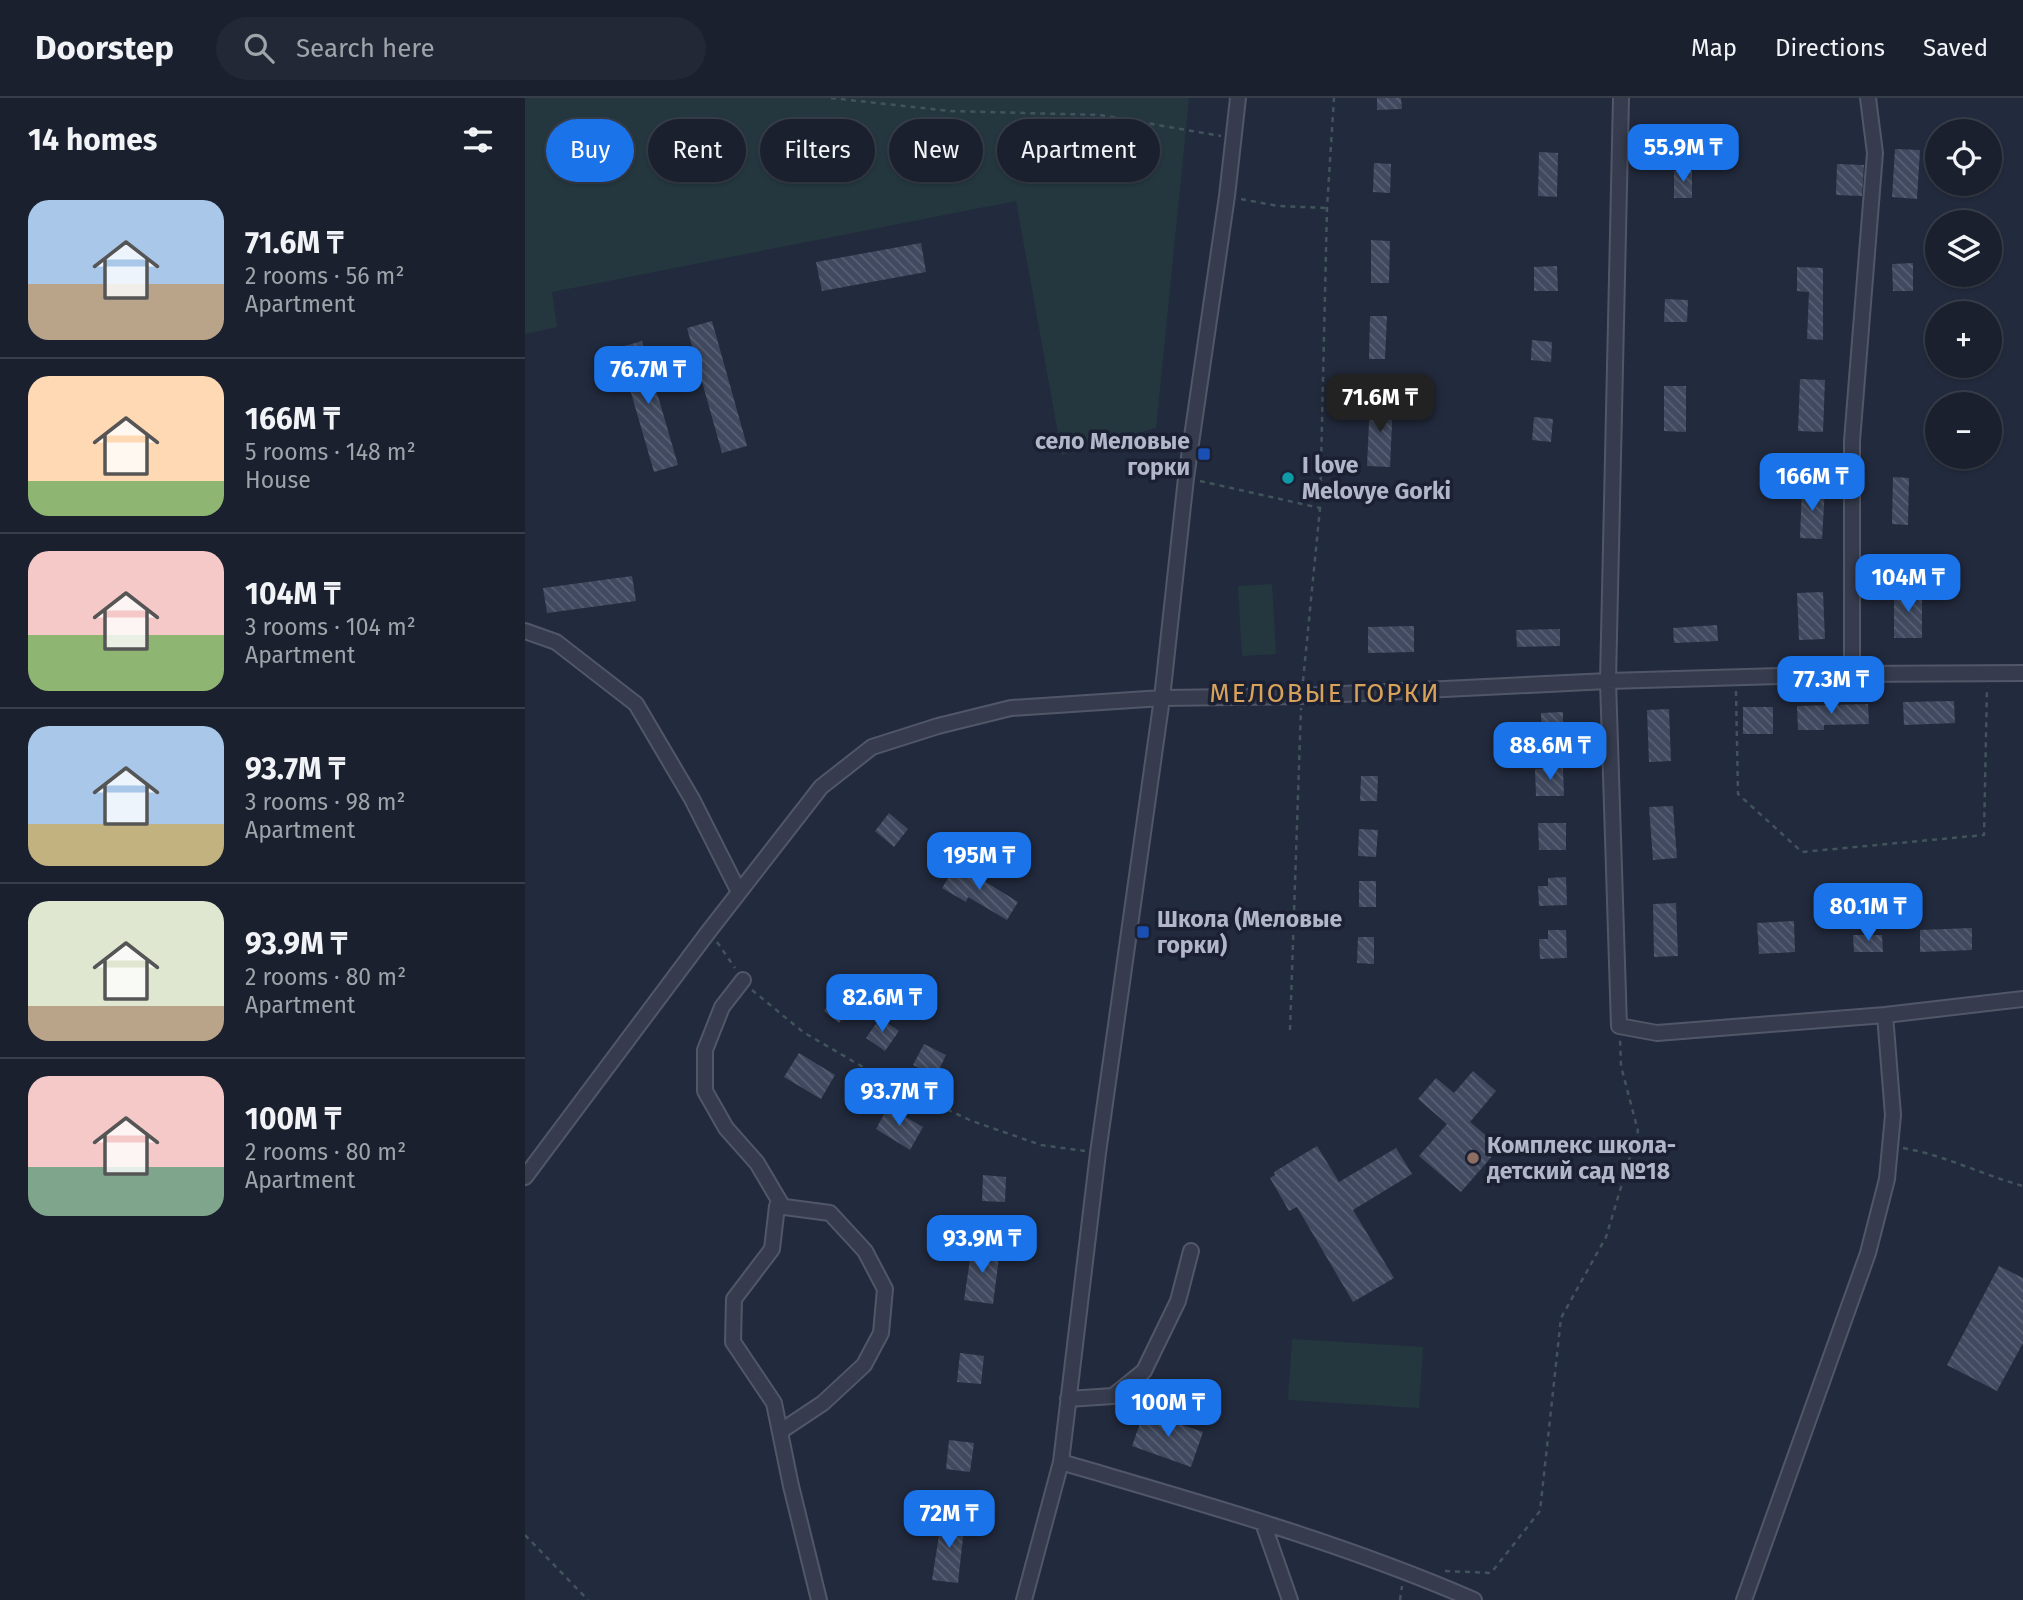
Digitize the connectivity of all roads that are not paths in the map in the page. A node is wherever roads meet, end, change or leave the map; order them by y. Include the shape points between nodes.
1 (1238, 98) edge
2 (1621, 98) edge
3 (1868, 98) edge
4 (525, 631) edge
5 (2023, 673) edge
6 (1852, 674) junction
7 (1608, 681) junction
8 (1163, 698) junction
9 (739, 892) junction
10 (744, 979) road end
11 (2023, 999) edge
12 (1885, 1015) junction
13 (525, 1177) edge
14 (783, 1206) junction
15 (1191, 1251) dead end
16 (1068, 1399) junction
17 (781, 1431) junction
18 (1061, 1461) junction
19 (1263, 1523) junction
20 (819, 1600) edge
21 (1024, 1600) edge
22 (1290, 1600) edge
23 (1475, 1600) edge
24 (1744, 1600) edge

1 - 8 street
2 - 7 street
3 - 6 street via 1875,153 1851,441
4 - 9 street via 556,642 636,704
5 - 6 street
6 - 7 street
7 - 8 street
7 - 12 street via 1619,1026 1657,1033
8 - 9 street via 1011,708 872,747 821,787
8 - 16 street
9 - 13 street
10 - 14 street via 722,1007 705,1049 705,1091
11 - 12 street
12 - 24 street via 1892,1090 1887,1179 1868,1254
14 - 17 street via 777,1206 772,1249 734,1299 733,1342 774,1403
14 - 17 street via 830,1213 865,1251 885,1289 881,1333 864,1365 823,1403
15 - 16 street via 1178,1301 1144,1371 1113,1396
16 - 18 street
17 - 20 street
18 - 19 street
18 - 21 street
19 - 22 street
19 - 23 street via 1406,1570

